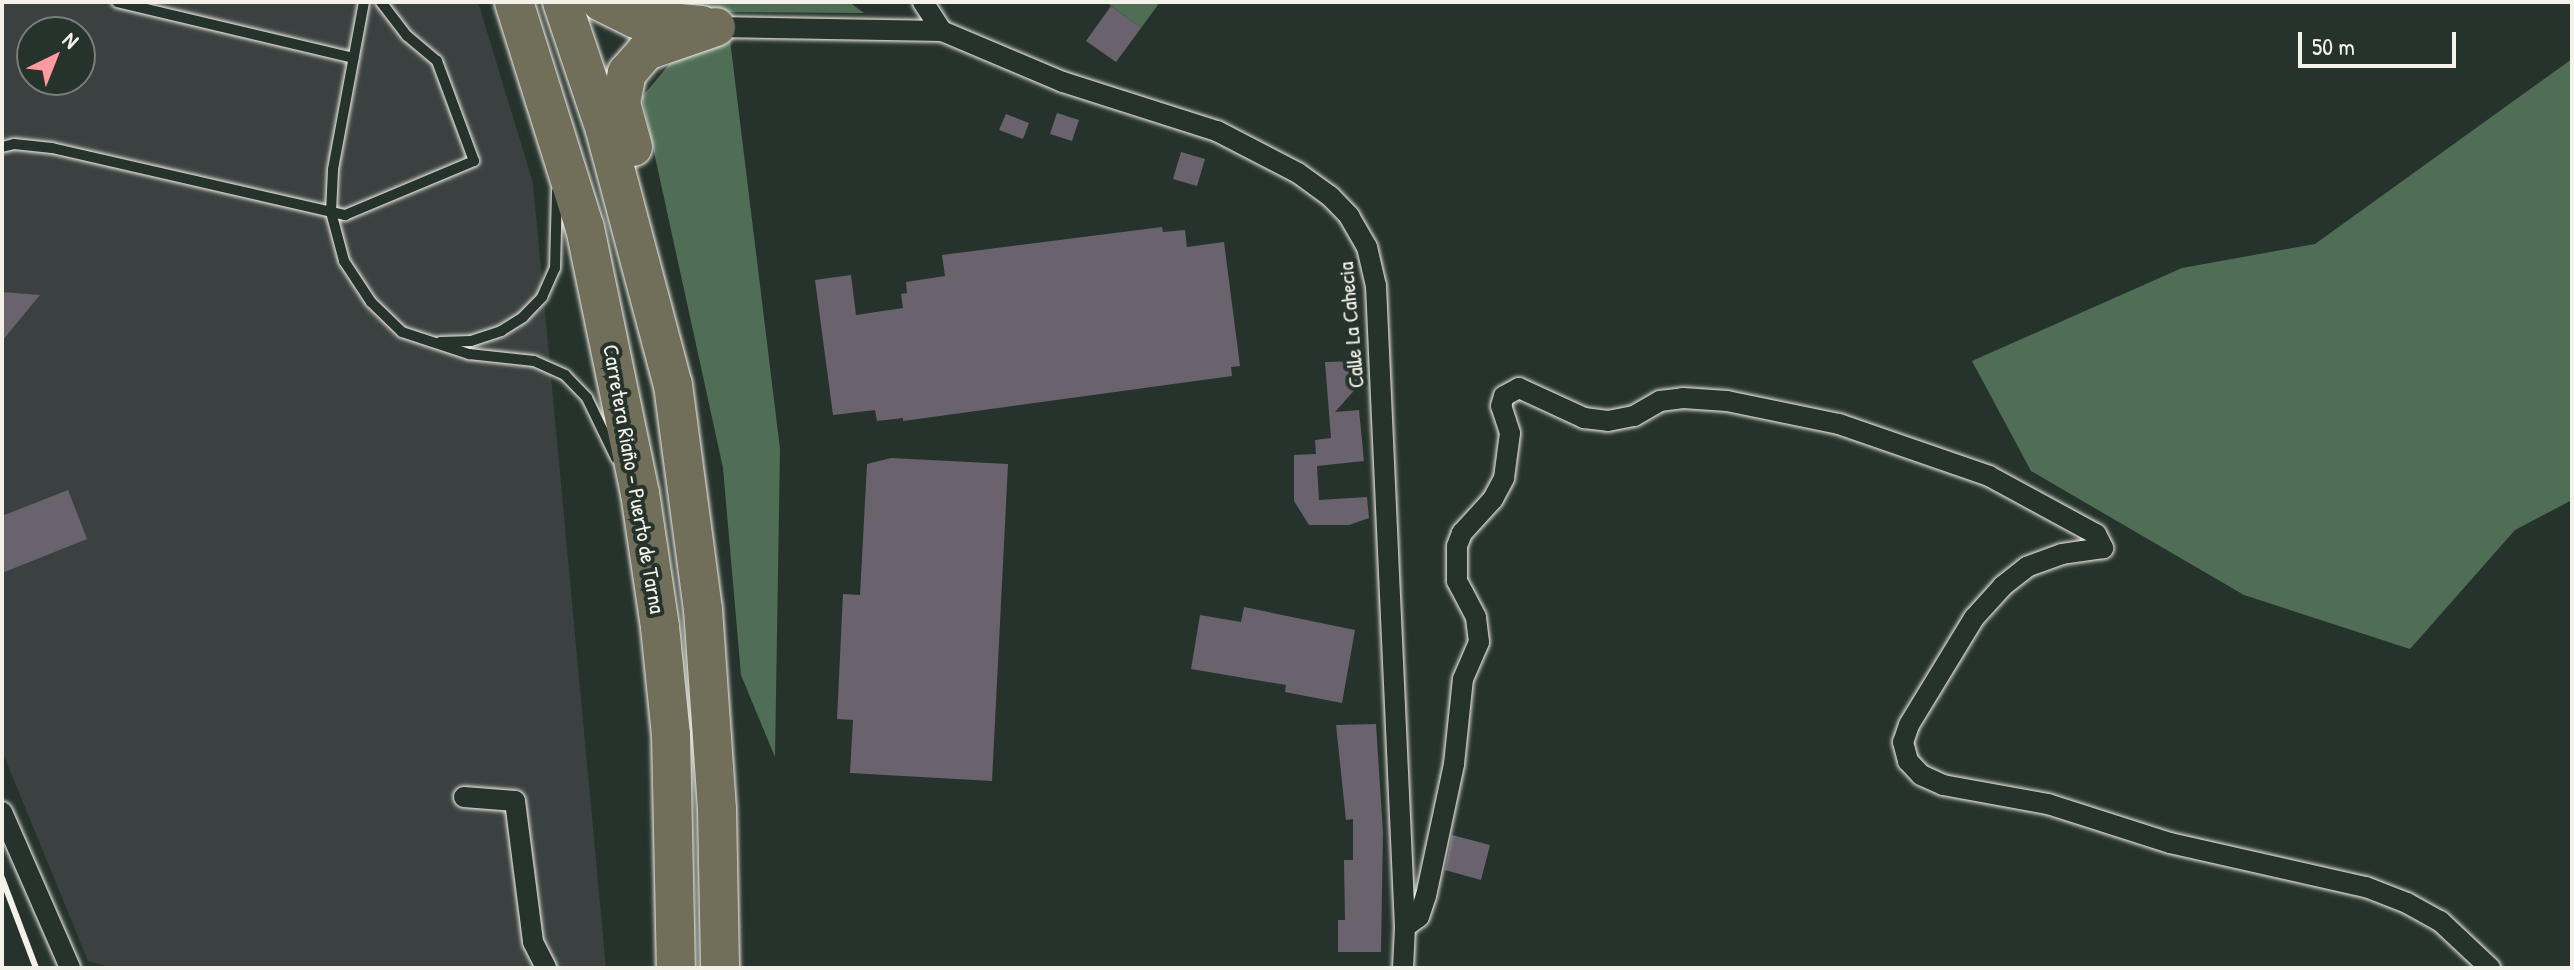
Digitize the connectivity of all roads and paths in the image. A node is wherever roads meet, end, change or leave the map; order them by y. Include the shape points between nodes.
1 (117, 2) edge
2 (364, 2) edge
3 (381, 2) edge
4 (514, 2) edge
5 (562, 2) edge
6 (601, 2) edge
7 (923, 2) edge
8 (716, 27) junction
9 (942, 31) junction
10 (353, 58) junction
11 (559, 142) junction
12 (2, 147) edge
13 (331, 212) junction
14 (433, 342) junction
15 (673, 385) junction
16 (644, 518) junction
17 (464, 797) dead end
18 (2, 812) edge
19 (1405, 927) junction
20 (70, 968) edge
21 (546, 968) edge
22 (676, 968) edge
23 (720, 968) edge
24 (1403, 968) edge
25 (2490, 968) edge

1 - 10 lane
2 - 10 lane
3 - 13 lane via 407,36 437,61 474,161 345,215
4 - 11 highway, Carretera Riaño - Puerto de Tarna
5 - 15 highway, Carretera Riaño - Puerto de Tarna via 605,130
6 - 8 highway via 636,19
7 - 9 street
8 - 9 street, Calle La Cahecia
8 - 15 highway via 646,51 627,73 621,103 672,312
9 - 19 street, Calle La Cahecia via 1048,76 1187,120 1260,152 1330,196 1367,247 1376,286
10 - 13 lane
11 - 14 lane via 555,268 542,297 501,331 471,341
11 - 16 highway, Carretera Riaño - Puerto de Tarna via 602,304
12 - 13 lane via 52,148
13 - 14 lane via 344,261 371,302 402,332
14 - 16 lane via 469,354 534,361 565,375 587,398
15 - 23 highway, Carretera Riaño - Puerto de Tarna via 703,609 717,809
16 - 22 highway, Carretera Riaño - Puerto de Tarna via 671,735
17 - 21 street via 515,801 533,942
18 - 20 street
19 - 24 street, Calle La Cahecia
19 - 25 street via 1419,917 1426,896 1452,777 1463,679 1479,642 1476,617 1457,581 1457,546 1504,478 1510,433 1501,406 1504,396 1519,388 1584,418 1608,421 1683,398 1727,401 1839,424 1989,476 2096,534 2103,548 2062,554 2027,567 1974,618 1909,725 1903,742 1908,761 1921,775 1943,785 2048,804 2170,843 2366,887 2440,921

